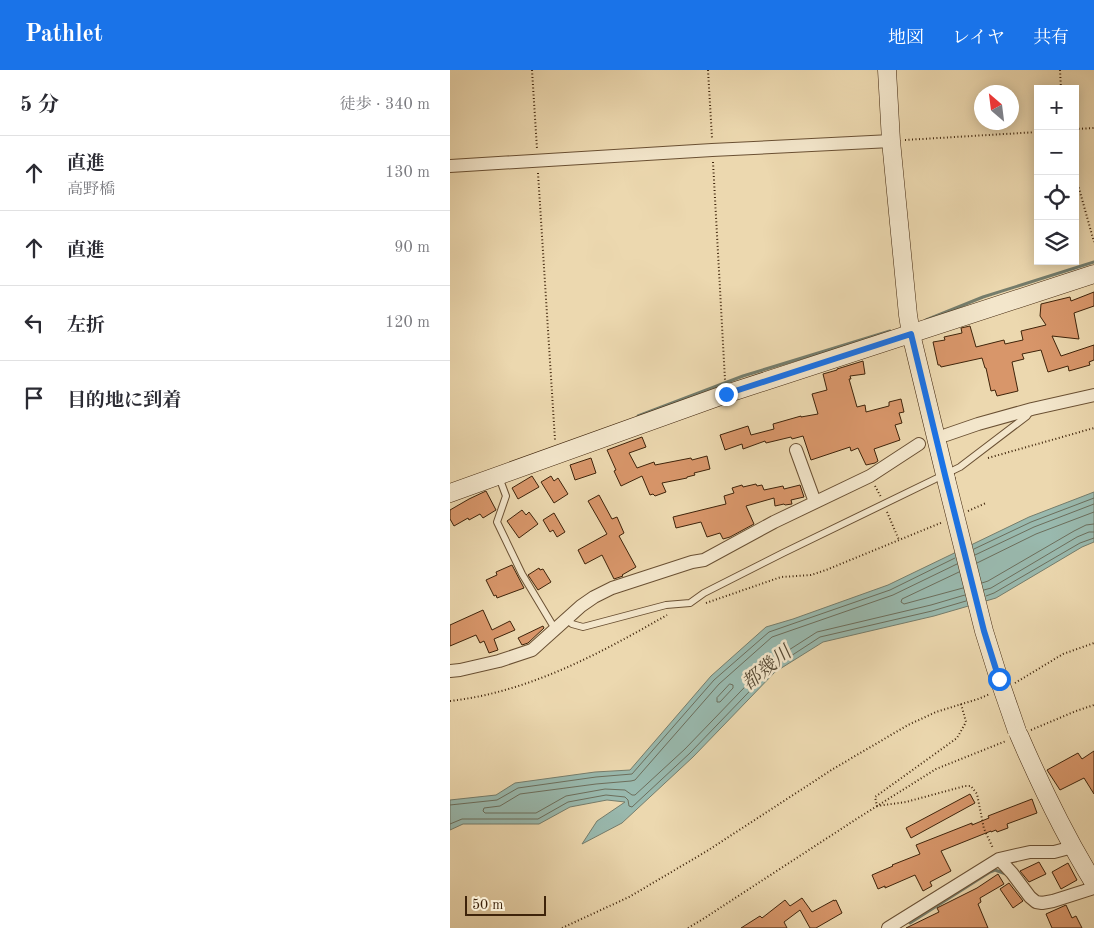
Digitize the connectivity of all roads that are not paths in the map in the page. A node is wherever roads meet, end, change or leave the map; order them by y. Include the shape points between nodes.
1 (886, 70) edge
2 (891, 141) junction
3 (450, 166) edge
4 (1094, 274) edge
5 (911, 334) junction
6 (1094, 395) edge
7 (1032, 409) junction
8 (946, 435) dead end
9 (919, 444) dead end
10 (796, 450) dead end
11 (498, 476) junction
12 (945, 477) junction
13 (450, 494) edge
14 (815, 502) junction
15 (567, 618) junction
16 (555, 629) junction
17 (450, 671) edge
18 (1073, 847) junction
19 (999, 859) junction
20 (1094, 883) edge
21 (1094, 888) edge
22 (904, 924) edge
23 (888, 928) edge

1 - 2 street
2 - 3 street
2 - 5 street
4 - 5 street
5 - 11 street via 726,394
5 - 12 street
6 - 7 street
7 - 8 street
7 - 12 lane
9 - 14 street via 870,476
10 - 14 street
11 - 13 street
11 - 16 lane via 506,496 497,522 522,574
12 - 15 lane via 934,479 783,553 690,602 666,605 583,627 572,624
12 - 18 street, bridge via 999,679 1037,776
14 - 15 street via 704,560 612,588
15 - 16 street
16 - 17 street via 532,650
18 - 19 street
18 - 20 street
19 - 21 street via 1036,902 1053,901
19 - 22 street
22 - 23 street

